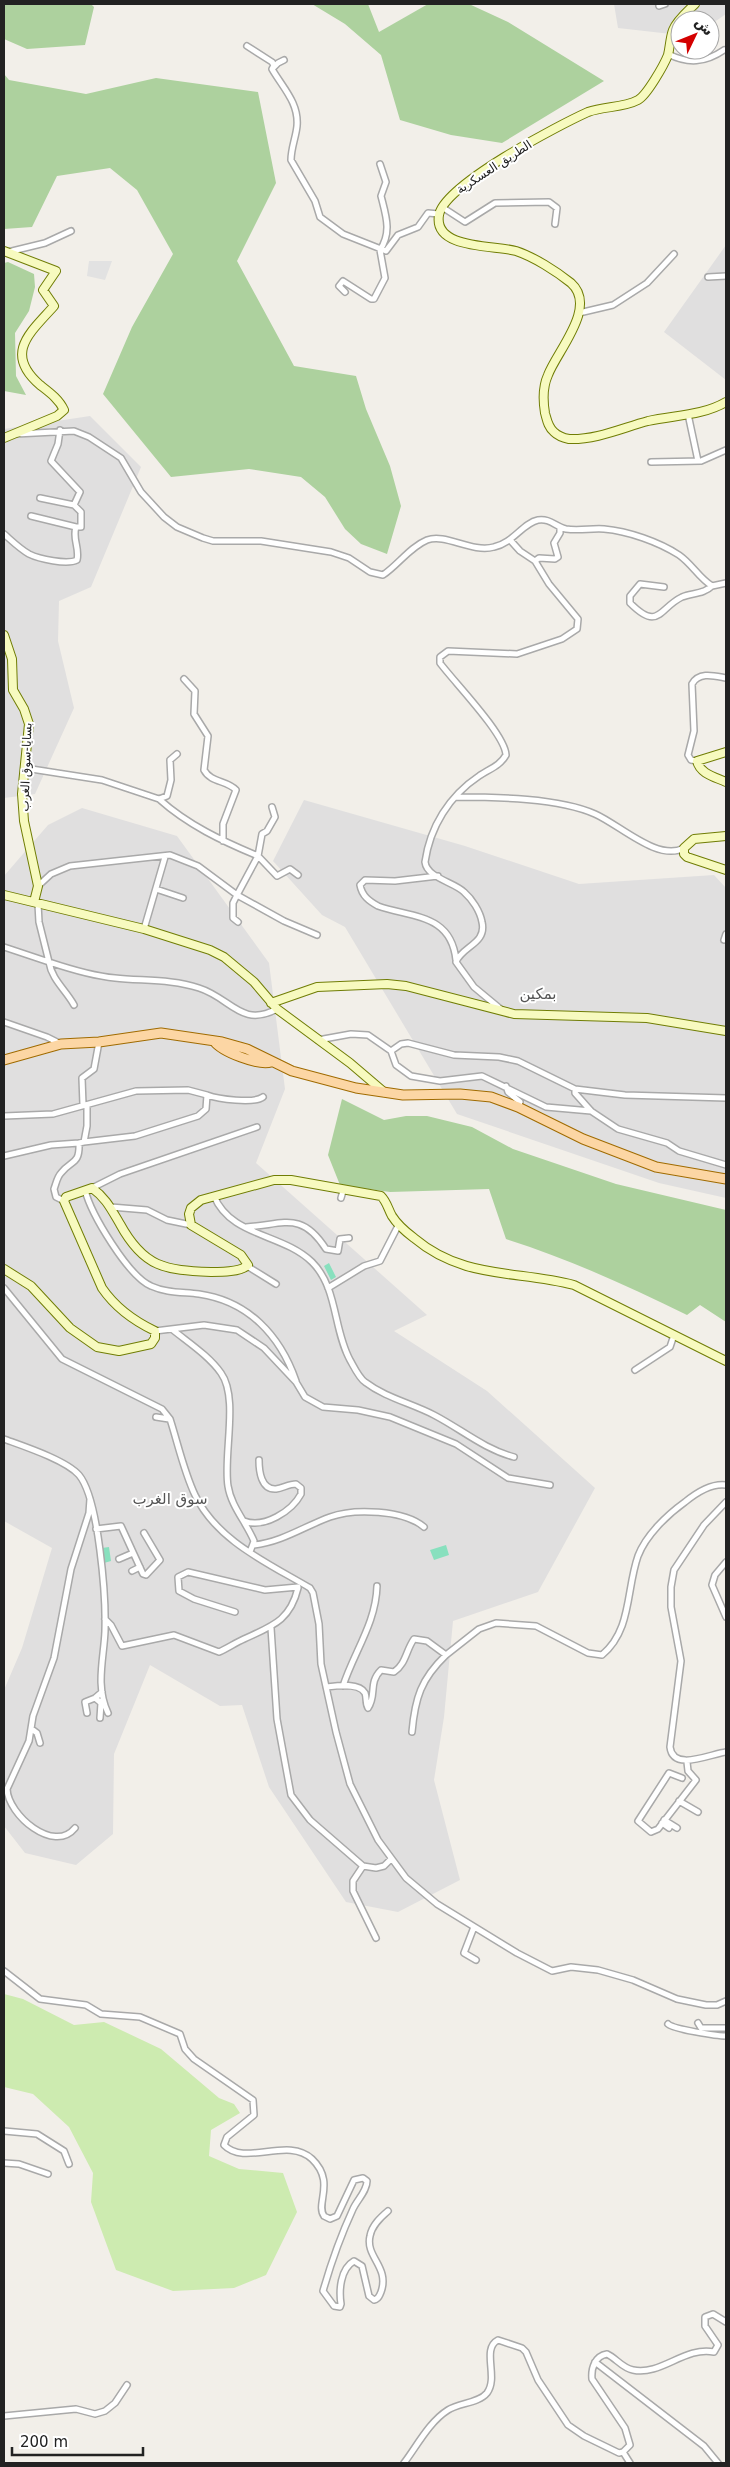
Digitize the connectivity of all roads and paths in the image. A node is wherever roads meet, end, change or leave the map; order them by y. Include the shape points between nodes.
1 (665, 4) edge
2 (695, 4) edge
3 (659, 6) dead end
4 (247, 46) dead end
5 (724, 50) dead end
6 (668, 54) junction
7 (284, 60) dead end
8 (272, 70) junction
9 (380, 164) dead end
10 (440, 211) junction
11 (555, 224) dead end
12 (71, 231) dead end
13 (380, 250) junction
14 (6, 251) edge
15 (674, 254) dead end
16 (726, 276) edge
17 (708, 278) dead end
18 (345, 292) dead end
19 (579, 313) junction
20 (726, 402) edge
21 (688, 414) junction
22 (60, 430) junction
23 (16, 434) junction
24 (4, 438) edge
25 (726, 450) edge
26 (650, 462) dead end
27 (698, 462) junction
28 (40, 498) dead end
29 (74, 506) junction
30 (31, 516) dead end
31 (76, 527) junction
32 (560, 527) junction
33 (4, 534) edge
34 (511, 541) junction
35 (535, 561) junction
36 (726, 583) edge
37 (712, 586) junction
38 (664, 587) dead end
39 (4, 635) edge
40 (726, 678) edge
41 (184, 679) dead end
42 (726, 752) edge
43 (177, 754) dead end
44 (697, 761) junction
45 (25, 768) junction
46 (726, 782) edge
47 (456, 797) junction
48 (158, 800) junction
49 (272, 808) dead end
50 (726, 836) edge
51 (223, 842) junction
52 (684, 848) junction
53 (258, 856) junction
54 (164, 857) junction
55 (726, 870) edge
56 (298, 875) dead end
57 (438, 876) junction
58 (38, 886) junction
59 (156, 889) junction
60 (4, 895) edge
61 (237, 895) junction
62 (183, 898) dead end
63 (36, 903) junction
64 (238, 922) dead end
65 (144, 929) junction
66 (726, 934) edge
67 (317, 935) dead end
68 (724, 940) dead end
69 (4, 947) edge
70 (49, 962) junction
71 (456, 962) junction
72 (74, 1005) dead end
73 (274, 1006) junction
74 (503, 1012) junction
75 (4, 1022) edge
76 (726, 1031) edge
77 (317, 1040) junction
78 (99, 1042) junction
79 (61, 1044) junction
80 (391, 1051) junction
81 (4, 1060) edge
82 (506, 1086) junction
83 (575, 1089) junction
84 (384, 1092) junction
85 (207, 1096) junction
86 (263, 1097) dead end
87 (726, 1098) edge
88 (85, 1105) junction
89 (518, 1107) junction
90 (592, 1111) junction
91 (4, 1116) edge
92 (258, 1127) dead end
93 (82, 1142) junction
94 (4, 1156) edge
95 (726, 1165) edge
96 (726, 1179) edge
97 (88, 1189) junction
98 (214, 1196) junction
99 (64, 1201) junction
100 (111, 1207) junction
101 (399, 1224) junction
102 (191, 1225) junction
103 (243, 1227) junction
104 (349, 1238) dead end
105 (247, 1266) junction
106 (4, 1269) edge
107 (276, 1284) dead end
108 (4, 1288) edge
109 (328, 1288) junction
110 (173, 1330) junction
111 (155, 1332) junction
112 (674, 1335) junction
113 (726, 1360) edge
114 (635, 1370) dead end
115 (296, 1382) junction
116 (156, 1416) dead end
117 (170, 1419) junction
118 (4, 1439) edge
119 (514, 1457) dead end
120 (259, 1460) dead end
121 (550, 1485) dead end
122 (726, 1485) edge
123 (90, 1499) junction
124 (726, 1502) edge
125 (244, 1521) junction
126 (424, 1527) dead end
127 (96, 1529) junction
128 (144, 1533) dead end
129 (254, 1545) junction
130 (250, 1552) junction
131 (133, 1553) junction
132 (119, 1559) dead end
133 (726, 1562) edge
134 (140, 1567) junction
135 (132, 1571) dead end
136 (303, 1584) junction
137 (377, 1586) dead end
138 (298, 1588) junction
139 (235, 1612) dead end
140 (726, 1617) edge
141 (105, 1619) junction
142 (271, 1628) junction
143 (446, 1655) junction
144 (326, 1686) junction
145 (343, 1686) junction
146 (102, 1692) junction
147 (95, 1698) junction
148 (86, 1713) dead end
149 (108, 1713) dead end
150 (100, 1718) dead end
151 (32, 1730) dead end
152 (412, 1732) dead end
153 (40, 1743) dead end
154 (726, 1752) edge
155 (687, 1762) junction
156 (682, 1778) dead end
157 (679, 1801) junction
158 (698, 1812) dead end
159 (663, 1821) junction
160 (75, 1828) dead end
161 (670, 1828) dead end
162 (677, 1828) dead end
163 (391, 1859) junction
164 (363, 1866) junction
165 (474, 1927) junction
166 (376, 1938) dead end
167 (476, 1960) dead end
168 (4, 1971) edge
169 (726, 2001) edge
170 (698, 2023) dead end
171 (668, 2024) dead end
172 (726, 2028) edge
173 (726, 2036) edge
174 (4, 2131) edge
175 (4, 2163) edge
176 (69, 2164) dead end
177 (48, 2174) dead end
178 (388, 2211) dead end
179 (726, 2322) edge
180 (595, 2362) junction
181 (128, 2385) dead end
182 (4, 2416) edge
183 (624, 2452) junction
184 (404, 2463) edge
185 (630, 2463) edge
186 (718, 2463) edge

1 - 3 street
2 - 6 main road, الطريق العسكرية via 673,29
4 - 8 street via 269,59 274,65
5 - 6 street via 698,62
6 - 10 main road, الطريق العسكرية via 642,97 590,112 545,134 470,180 452,195
7 - 8 street
8 - 13 street via 296,107 297,128 291,160 315,201 320,217 336,230
9 - 13 street via 386,176 381,196 387,215 387,241
10 - 11 street via 465,222 495,203 549,202 557,208
10 - 13 street via 428,213 418,227 398,235 388,250
10 - 19 main road via 440,225 454,240 521,253 569,281 580,296
12 - 14 street via 45,243
13 - 18 street via 385,278 374,298 343,281 339,286
14 - 23 main road via 56,271 43,290 54,306 27,334 22,358 26,372 64,410 58,416
15 - 19 street via 647,283 613,305
16 - 17 street
19 - 21 main road via 547,376 544,407 555,433 569,439 591,437
20 - 21 main road
21 - 27 street
22 - 23 street
22 - 29 street via 51,461 80,492
22 - 34 street via 74,430 114,451 141,492 164,517 177,527 208,539 261,541 331,552 382,575 428,540 441,539 487,548
23 - 24 main road
25 - 27 street
26 - 27 street
28 - 29 street
29 - 31 street via 81,512 81,527
30 - 31 street
31 - 33 street via 74,537 79,549 77,560 73,562 31,555
32 - 34 street via 550,521 537,520
32 - 35 street via 554,543 558,557
32 - 37 street via 617,531 668,549
34 - 35 street
35 - 47 street via 578,619 576,628 562,639 516,654 448,651 440,657 440,663 502,741 506,755 498,765 479,776
36 - 37 street
37 - 38 street via 681,598 662,615 655,617 630,603 630,596 640,584
39 - 45 main road, بسايا-سوق الغرب via 12,659 13,690 29,724
40 - 44 street via 705,675 692,684 694,731 688,755
41 - 51 street via 195,691 194,714 208,736 204,770 211,778 231,784 236,790 223,824
42 - 44 main road
43 - 48 street via 170,760 170,792
44 - 46 main road via 704,772
45 - 48 street via 102,780
45 - 58 main road, بسايا-سوق الغرب via 22,794 24,821
47 - 52 street via 524,800 573,808 596,814 658,850
47 - 57 street via 446,806 438,821 426,855 426,867
48 - 51 street via 178,816
49 - 53 street via 275,817 262,834
50 - 52 main road via 694,839
51 - 53 street
52 - 55 main road via 687,857
53 - 56 street via 277,876 290,869
53 - 61 street
54 - 58 street via 70,866 51,874
54 - 59 street
54 - 61 street via 170,855 185,860
57 - 71 street via 463,891 482,921 480,937
57 - 71 street via 395,882 365,880 360,885 370,901 378,906 440,925 453,942
58 - 63 main road, بسايا-سوق الغرب
59 - 62 street
59 - 65 street
60 - 63 main road
61 - 64 street via 233,903 233,918
61 - 67 street
63 - 65 main road
63 - 70 street
65 - 73 main road via 224,957 254,982
66 - 68 street
69 - 70 street
70 - 72 street via 52,975
70 - 73 street via 97,975 198,987 247,1015 257,1016
71 - 74 street via 474,987
73 - 74 main road via 329,985 387,984 406,986
73 - 77 main road
74 - 76 main road via 530,1016 647,1018
75 - 79 street
77 - 80 street via 368,1034
77 - 84 main road
78 - 79 main road
78 - 84 main road via 161,1033 214,1042 244,1052 261,1064 271,1062 319,1079
78 - 88 street via 94,1069 82,1078
79 - 81 main road
80 - 82 street via 396,1065 418,1079 440,1081 479,1076
80 - 83 street via 408,1043 454,1055 512,1060 529,1065
82 - 89 street via 520,1102
82 - 90 street via 546,1107
83 - 87 street via 625,1095
83 - 90 street
84 - 89 main road via 417,1096 476,1094
85 - 86 street via 241,1101 258,1101
85 - 88 street via 188,1090 136,1091
85 - 93 street via 206,1109 198,1116 135,1136
88 - 91 street via 53,1114
88 - 93 street via 87,1126
89 - 96 main road via 584,1139 656,1167
90 - 95 street via 622,1130
92 - 97 street via 120,1174
93 - 94 street via 51,1145
93 - 99 street via 76,1162 62,1171 54,1189 56,1197
97 - 99 main road via 70,1195
97 - 100 main road via 105,1198
97 - 115 street via 92,1209 100,1223 140,1279 164,1290 221,1299 251,1313 281,1351
98 - 101 main road via 274,1180 291,1180 342,1195 381,1196
98 - 102 main road via 191,1208
98 - 103 street via 223,1213
99 - 111 main road via 110,1300
100 - 102 street via 147,1210 167,1220
100 - 105 main road via 131,1243 163,1267 216,1272
101 - 109 street via 380,1261 359,1268
101 - 112 main road via 424,1246 477,1270 574,1285
102 - 105 main road via 241,1255
103 - 104 street via 292,1222 311,1231 326,1250 338,1251 340,1240
103 - 109 street via 285,1244 310,1260
105 - 107 street
106 - 111 main road via 31,1286 70,1328 97,1347 119,1351 151,1344
108 - 117 street via 62,1359 154,1404
109 - 119 street via 350,1360 362,1380 434,1415 494,1451
110 - 111 street
110 - 115 street via 204,1325 237,1330 264,1348
110 - 125 street via 216,1367 225,1379 230,1426 228,1483
112 - 113 main road
112 - 114 street via 670,1347
115 - 121 street via 306,1397 323,1407 390,1417 456,1444 508,1478
116 - 117 street
117 - 130 street via 195,1496 219,1528
118 - 123 street via 39,1452 75,1471
120 - 125 street via 261,1476 268,1488 296,1484 301,1488 301,1494 274,1518 255,1523
122 - 143 street via 693,1495 646,1540 635,1564 623,1626 614,1644 602,1654 588,1652 536,1626 496,1623 479,1629
123 - 127 street
123 - 160 street via 89,1513 71,1569 54,1658 33,1716 28,1741 7,1789 23,1819 37,1830 61,1837
124 - 155 street via 677,1562 670,1587 681,1661 670,1747 676,1758
125 - 129 street
126 - 129 street via 408,1517 385,1513 342,1514 278,1540
127 - 131 street via 121,1526
127 - 141 street
128 - 134 street via 160,1560 146,1575
129 - 130 street
130 - 136 street
131 - 132 street
131 - 134 street
133 - 140 street via 715,1575 712,1585
134 - 135 street
136 - 138 street
136 - 144 street via 313,1593
137 - 145 street via 374,1615 350,1663
138 - 139 street via 265,1590 188,1572 178,1576 179,1591
138 - 142 street via 290,1610
141 - 142 street via 122,1646 174,1635 208,1646 216,1652
141 - 146 street
142 - 164 street via 277,1719 291,1795 310,1820
143 - 145 street via 427,1641 414,1639 398,1669 394,1672 381,1670 376,1674 368,1708 362,1689
143 - 152 street via 419,1689
144 - 145 street
144 - 163 street via 350,1784
146 - 147 street
146 - 149 street
147 - 148 street via 85,1702
147 - 150 street via 101,1703
151 - 153 street via 37,1733
154 - 155 street
155 - 157 street via 688,1771 696,1780
156 - 159 street via 669,1773 638,1821 651,1832 658,1829
157 - 158 street
157 - 159 street
159 - 161 street
159 - 162 street
163 - 164 street via 376,1868
163 - 165 street via 406,1878 429,1898
164 - 166 street via 353,1881 353,1891
165 - 167 street via 464,1953
165 - 169 street via 552,1971 571,1967 593,1969 633,1980 677,1999 717,2005
168 - 178 street via 40,1999 86,2005 101,2014 140,2017 180,2034 185,2049 194,2059 253,2100 254,2115 227,2137 224,2145 229,2150 240,2152 294,2150 311,2158 320,2169 325,2184 321,2208 324,2216 330,2219 337,2216 354,2180 363,2178 366,2181 323,2291 334,2306 340,2307 341,2281 348,2265 354,2261 362,2266 369,2296 374,2300 379,2296 384,2276 370,2248 369,2236
170 - 172 street via 701,2028
171 - 173 street via 706,2035
174 - 176 street via 37,2134 64,2151
175 - 177 street via 19,2164
179 - 180 street via 713,2314 705,2317 705,2326 718,2345 714,2352 692,2352 646,2370 627,2369 606,2354
180 - 183 street via 593,2382 630,2438 629,2447
180 - 186 street via 704,2446
181 - 182 street via 115,2403 95,2414 76,2410
183 - 184 street via 584,2436 568,2424 538,2380 526,2352 498,2340 490,2349 492,2372 487,2393 441,2415
183 - 185 street

